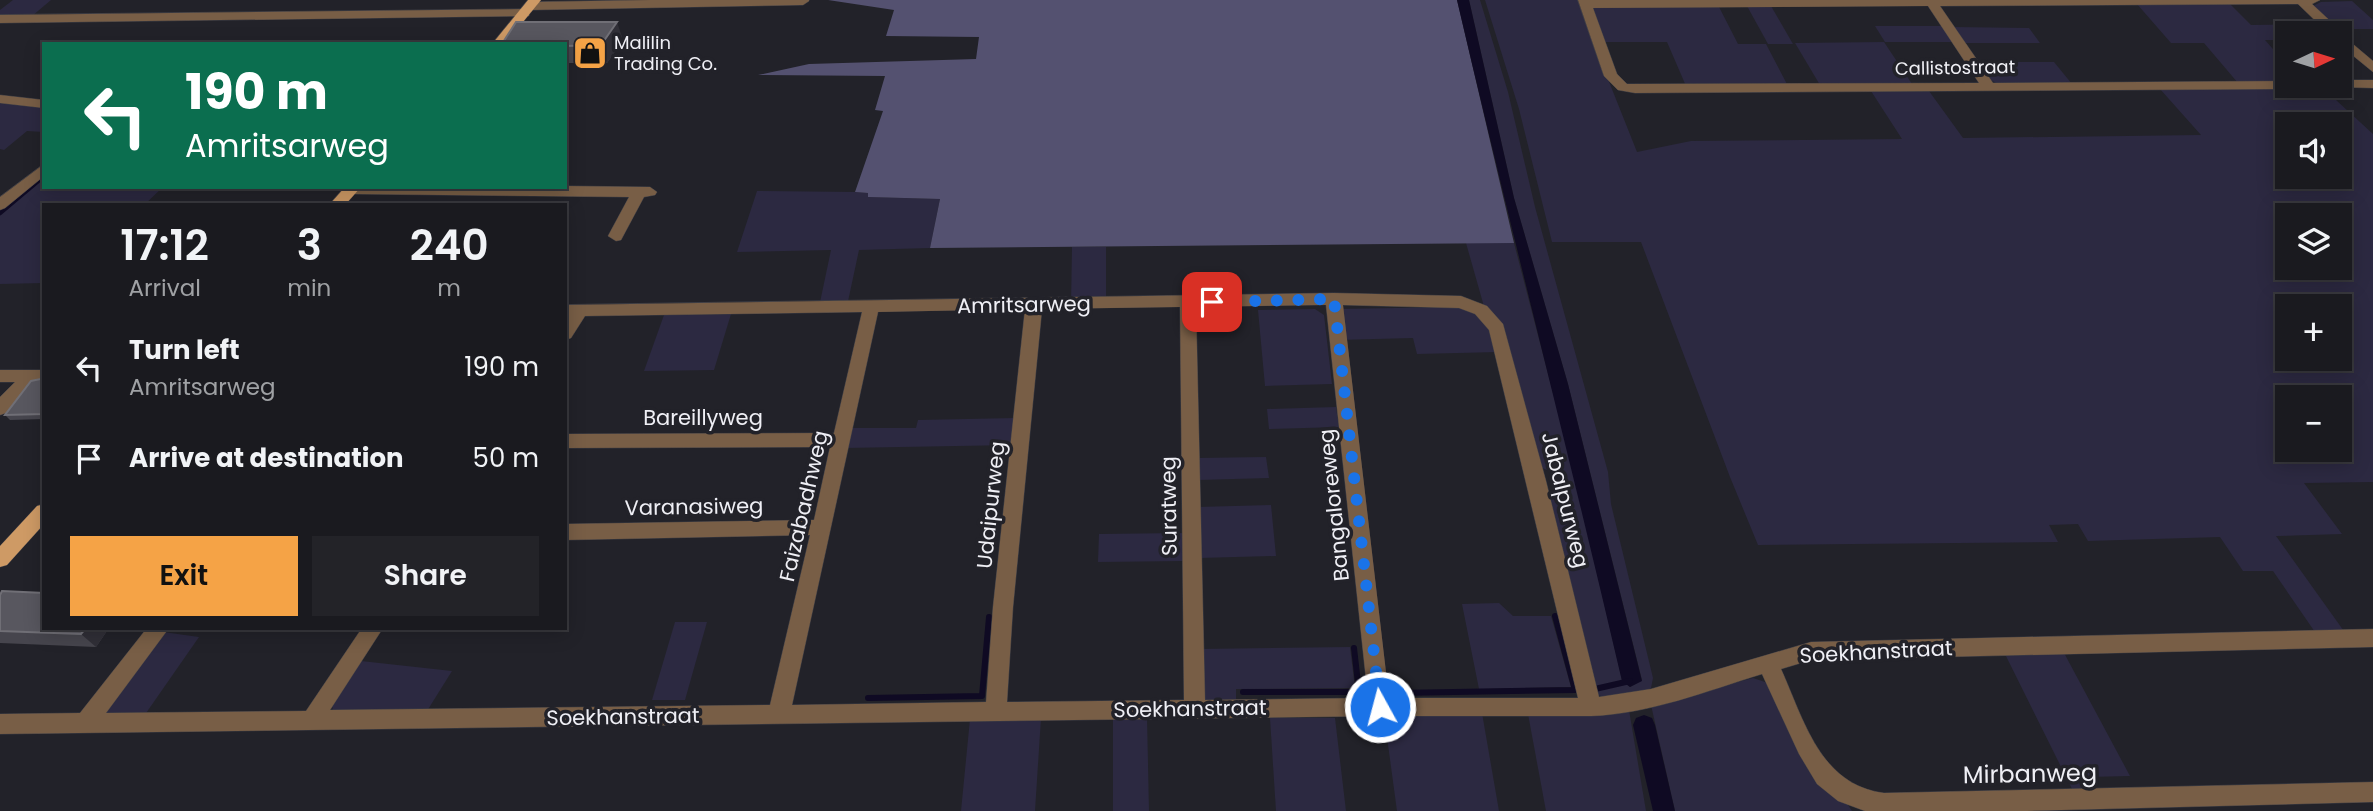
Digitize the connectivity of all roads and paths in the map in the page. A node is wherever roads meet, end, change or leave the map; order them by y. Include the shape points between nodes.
1 (2301, 0) edge
2 (2314, 0) edge
3 (803, 1) edge
4 (1931, 1) edge
5 (1585, 2) edge
6 (530, 6) edge
7 (0, 19) edge
8 (2323, 21) edge
9 (500, 42) edge
10 (2352, 49) edge
11 (2373, 68) edge
12 (2352, 84) edge
13 (2373, 84) edge
14 (2275, 85) edge
15 (1989, 87) junction
16 (0, 99) edge
17 (42, 104) edge
18 (42, 170) edge
19 (352, 189) edge
20 (426, 189) edge
21 (338, 203) edge
22 (0, 205) edge
23 (616, 236) dead end
24 (1334, 299) junction
25 (1188, 302) junction
26 (1034, 304) junction
27 (871, 307) junction
28 (1481, 310) joint
29 (573, 311) edge
30 (567, 328) edge
31 (0, 376) edge
32 (37, 377) edge
33 (0, 408) edge
34 (842, 440) junction
35 (567, 441) edge
36 (42, 513) edge
37 (823, 527) junction
38 (567, 532) edge
39 (0, 559) edge
40 (157, 630) edge
41 (372, 630) edge
42 (2373, 638) edge
43 (1768, 662) junction
44 (1380, 707) junction
45 (1591, 707) junction
46 (1195, 709) junction
47 (996, 711) junction
48 (779, 714) junction
49 (311, 721) junction
50 (0, 724) edge
51 (85, 724) junction
52 (2373, 792) edge

1 - 2 street
1 - 4 street
1 - 8 street
3 - 6 street
4 - 5 street
4 - 15 street
5 - 15 street, Callistostraat via 1611,76 1623,87
6 - 7 street
6 - 9 main road
10 - 11 street
12 - 13 street
14 - 15 street, Callistostraat
16 - 17 street
18 - 22 street
19 - 21 main road
20 - 23 street via 645,192
24 - 25 street, Amritsarweg
24 - 28 street, Amritsarweg via 1461,302
24 - 44 street, Bangaloreweg
25 - 26 street, Amritsarweg
25 - 46 street, Suratweg
26 - 27 street, Amritsarweg
26 - 47 street, Udaipurweg
27 - 29 street, Amritsarweg
27 - 34 street, Faizabadhweg
28 - 45 street, Jabalpurweg via 1497,328
29 - 30 street
31 - 32 street
32 - 33 street
34 - 35 street, Bareillyweg
34 - 37 street, Faizabadhweg
36 - 39 main road
37 - 38 street, Varanasiweg
37 - 48 street, Faizabadhweg
40 - 51 street
41 - 49 street
42 - 43 street, Soekhanstraat via 1811,651
43 - 45 street, Soekhanstraat via 1651,698
43 - 52 street, Mirbanweg via 1816,764 1832,784 1862,801
44 - 45 street, Soekhanstraat
44 - 46 street, Soekhanstraat
46 - 47 street, Soekhanstraat
47 - 48 street, Soekhanstraat
48 - 49 street, Soekhanstraat
49 - 51 street, Soekhanstraat
50 - 51 street, Soekhanstraat

